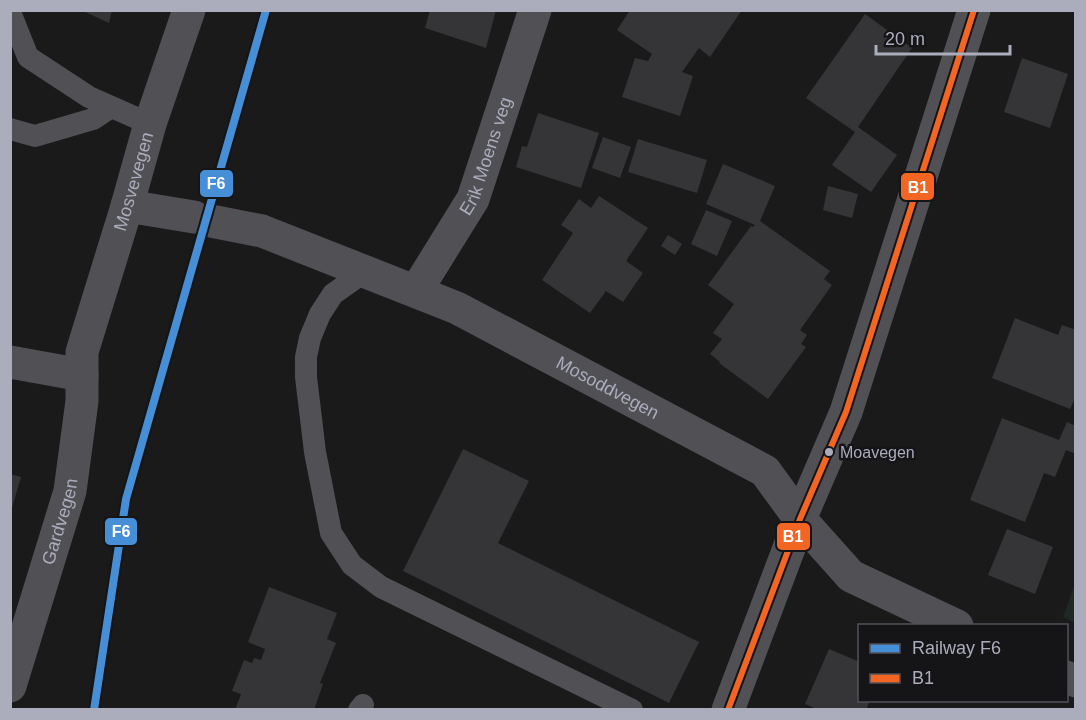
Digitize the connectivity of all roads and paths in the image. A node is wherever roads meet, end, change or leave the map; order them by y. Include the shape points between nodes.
1 (189, 10) edge
2 (534, 10) edge
3 (974, 10) edge
4 (10, 12) edge
5 (111, 107) junction
6 (150, 124) junction
7 (10, 129) edge
8 (127, 206) junction
9 (367, 270) junction
10 (416, 291) junction
11 (10, 362) edge
12 (82, 364) junction
13 (800, 519) junction
14 (953, 624) edge
15 (12, 676) edge
16 (632, 710) edge
17 (728, 710) edge

1 - 6 street, Mosvevegen
2 - 10 street, Erik Moens veg via 473,199
3 - 13 street via 846,412
4 - 5 lane via 28,57
5 - 6 lane
5 - 7 lane via 93,119 35,136
6 - 8 street, Mosvevegen
8 - 9 street, Mosoddvegen via 262,231
8 - 12 street, Mosvevegen
9 - 10 street, Mosoddvegen
9 - 16 lane via 333,294 320,314 306,357 315,452 331,533 352,565 381,587
10 - 13 street, Mosoddvegen via 457,308 765,471
11 - 12 street
12 - 15 street, Gardvegen via 82,401 70,491
13 - 14 street, Mosoddvegen via 851,576
13 - 17 street

